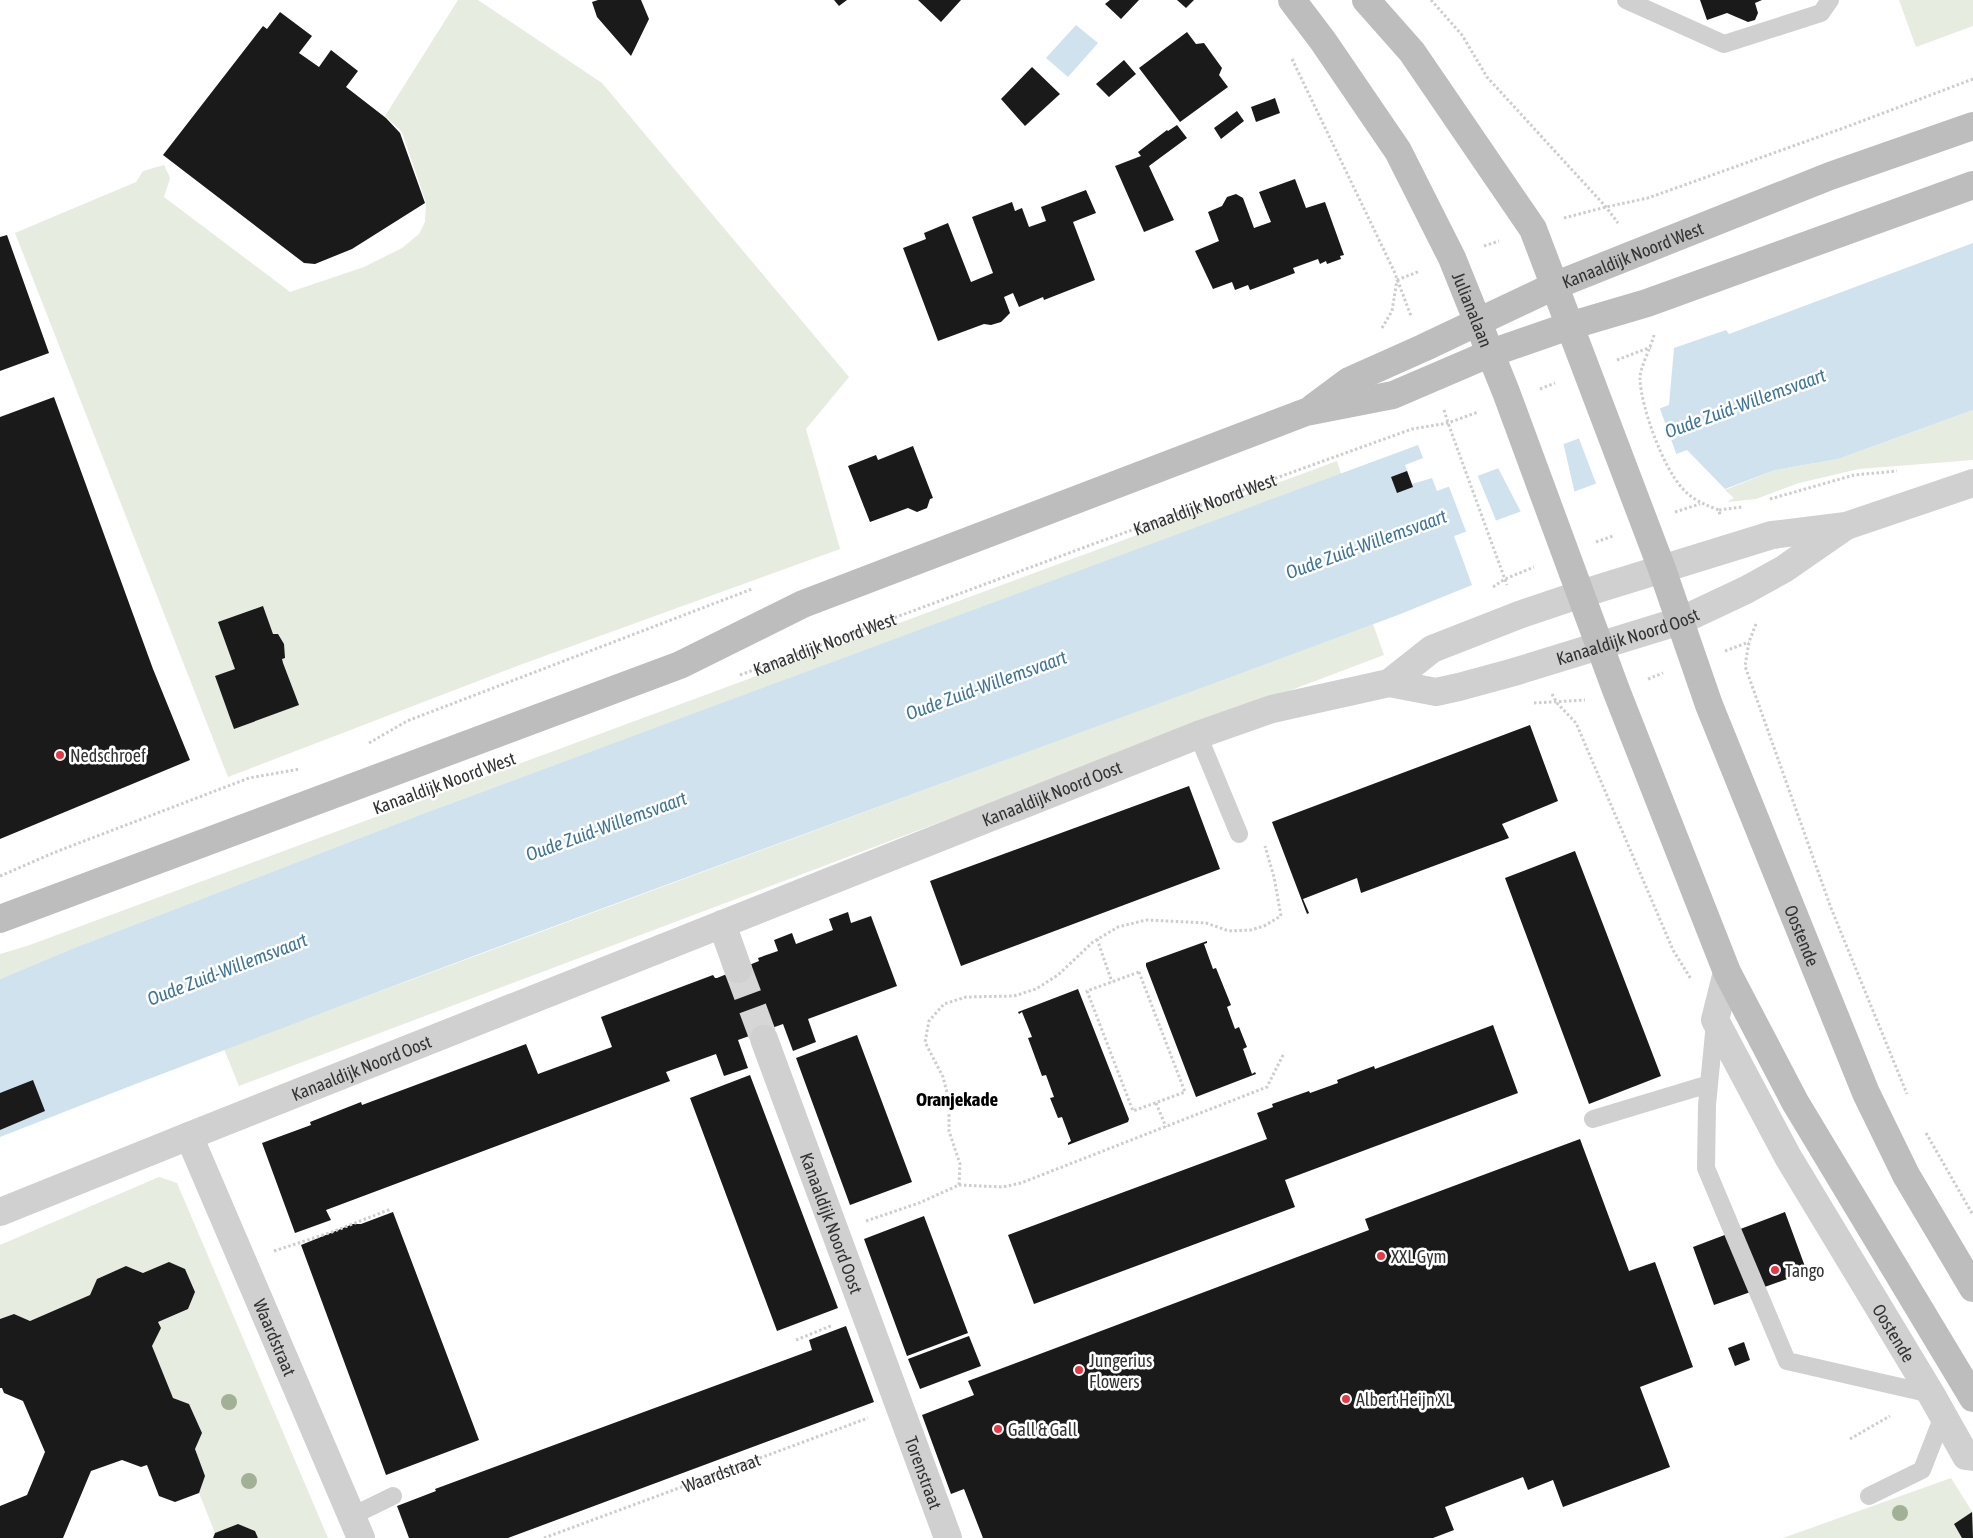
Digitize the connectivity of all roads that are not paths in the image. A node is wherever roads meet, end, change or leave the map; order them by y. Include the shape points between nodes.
1 (1292, 0) edge
2 (1366, 0) edge
3 (1626, 0) edge
4 (1830, 0) edge
5 (1973, 126) edge
6 (1973, 185) edge
7 (1554, 286) junction
8 (1478, 322) junction
9 (1569, 326) junction
10 (1491, 354) junction
11 (1306, 412) junction
12 (1973, 484) edge
13 (1846, 526) junction
14 (1662, 569) junction
15 (1581, 594) junction
16 (1680, 621) junction
17 (1600, 646) junction
18 (1389, 683) junction
19 (1198, 735) junction
20 (1239, 834) dead end
21 (0, 919) edge
22 (722, 924) junction
23 (738, 969) tunnel mouth
24 (1727, 972) junction
25 (1715, 1020) junction
26 (764, 1039) tunnel mouth
27 (1709, 1084) junction
28 (1593, 1119) dead end
29 (189, 1136) junction
30 (0, 1212) edge
31 (1973, 1288) edge
32 (1973, 1398) edge
33 (1937, 1405) junction
34 (899, 1407) joint
35 (1973, 1458) edge
36 (393, 1496) dead end
37 (1870, 1496) dead end
38 (357, 1527) edge
39 (948, 1538) edge

1 - 8 main road, Julianalaan via 1398,151 1447,247
2 - 7 main road via 1412,52 1532,229
3 - 4 lane via 1724,44 1821,13
5 - 7 main road, Kanaaldijk Noord West via 1830,176
6 - 9 main road, Kanaaldijk Noord West via 1647,303
7 - 8 main road, Kanaaldijk Noord West
7 - 9 main road
8 - 10 main road, Julianalaan
8 - 11 main road, Kanaaldijk Noord West via 1349,381
9 - 10 main road, Kanaaldijk Noord West
9 - 14 main road
10 - 11 main road, Kanaaldijk Noord West via 1393,395
10 - 15 main road, Julianalaan
11 - 21 main road, Kanaaldijk Noord West via 803,604 680,665
12 - 13 street, Kanaaldijk Noord Oost
13 - 14 street, Kanaaldijk Noord Oost via 1772,535
13 - 16 street, Kanaaldijk Noord Oost via 1784,569
14 - 15 street, Kanaaldijk Noord Oost
14 - 16 main road, Oostende
15 - 17 main road, Julianalaan
15 - 18 street, Kanaaldijk Noord Oost via 1432,649
16 - 17 street, Kanaaldijk Noord Oost
16 - 31 main road, Oostende via 1709,705 1866,1093 1906,1175
17 - 18 street, Kanaaldijk Noord Oost via 1436,692
17 - 24 main road, Oostende
18 - 19 street, Kanaaldijk Noord Oost via 1272,709
19 - 20 lane
19 - 22 street, Kanaaldijk Noord Oost
22 - 23 street
22 - 29 street, Kanaaldijk Noord Oost
24 - 25 street
24 - 32 main road, Oostende via 1795,1102
25 - 27 lane
25 - 33 street, Oostende via 1788,1158
26 - 34 street, Kanaaldijk Noord Oost
27 - 28 lane
27 - 33 lane via 1706,1168 1787,1361
29 - 30 street, Kanaaldijk Noord Oost
29 - 38 street, Waardstraat
33 - 35 street, Oostende via 1966,1456
33 - 37 lane via 1922,1470
34 - 39 street, Torenstraat
36 - 38 lane

